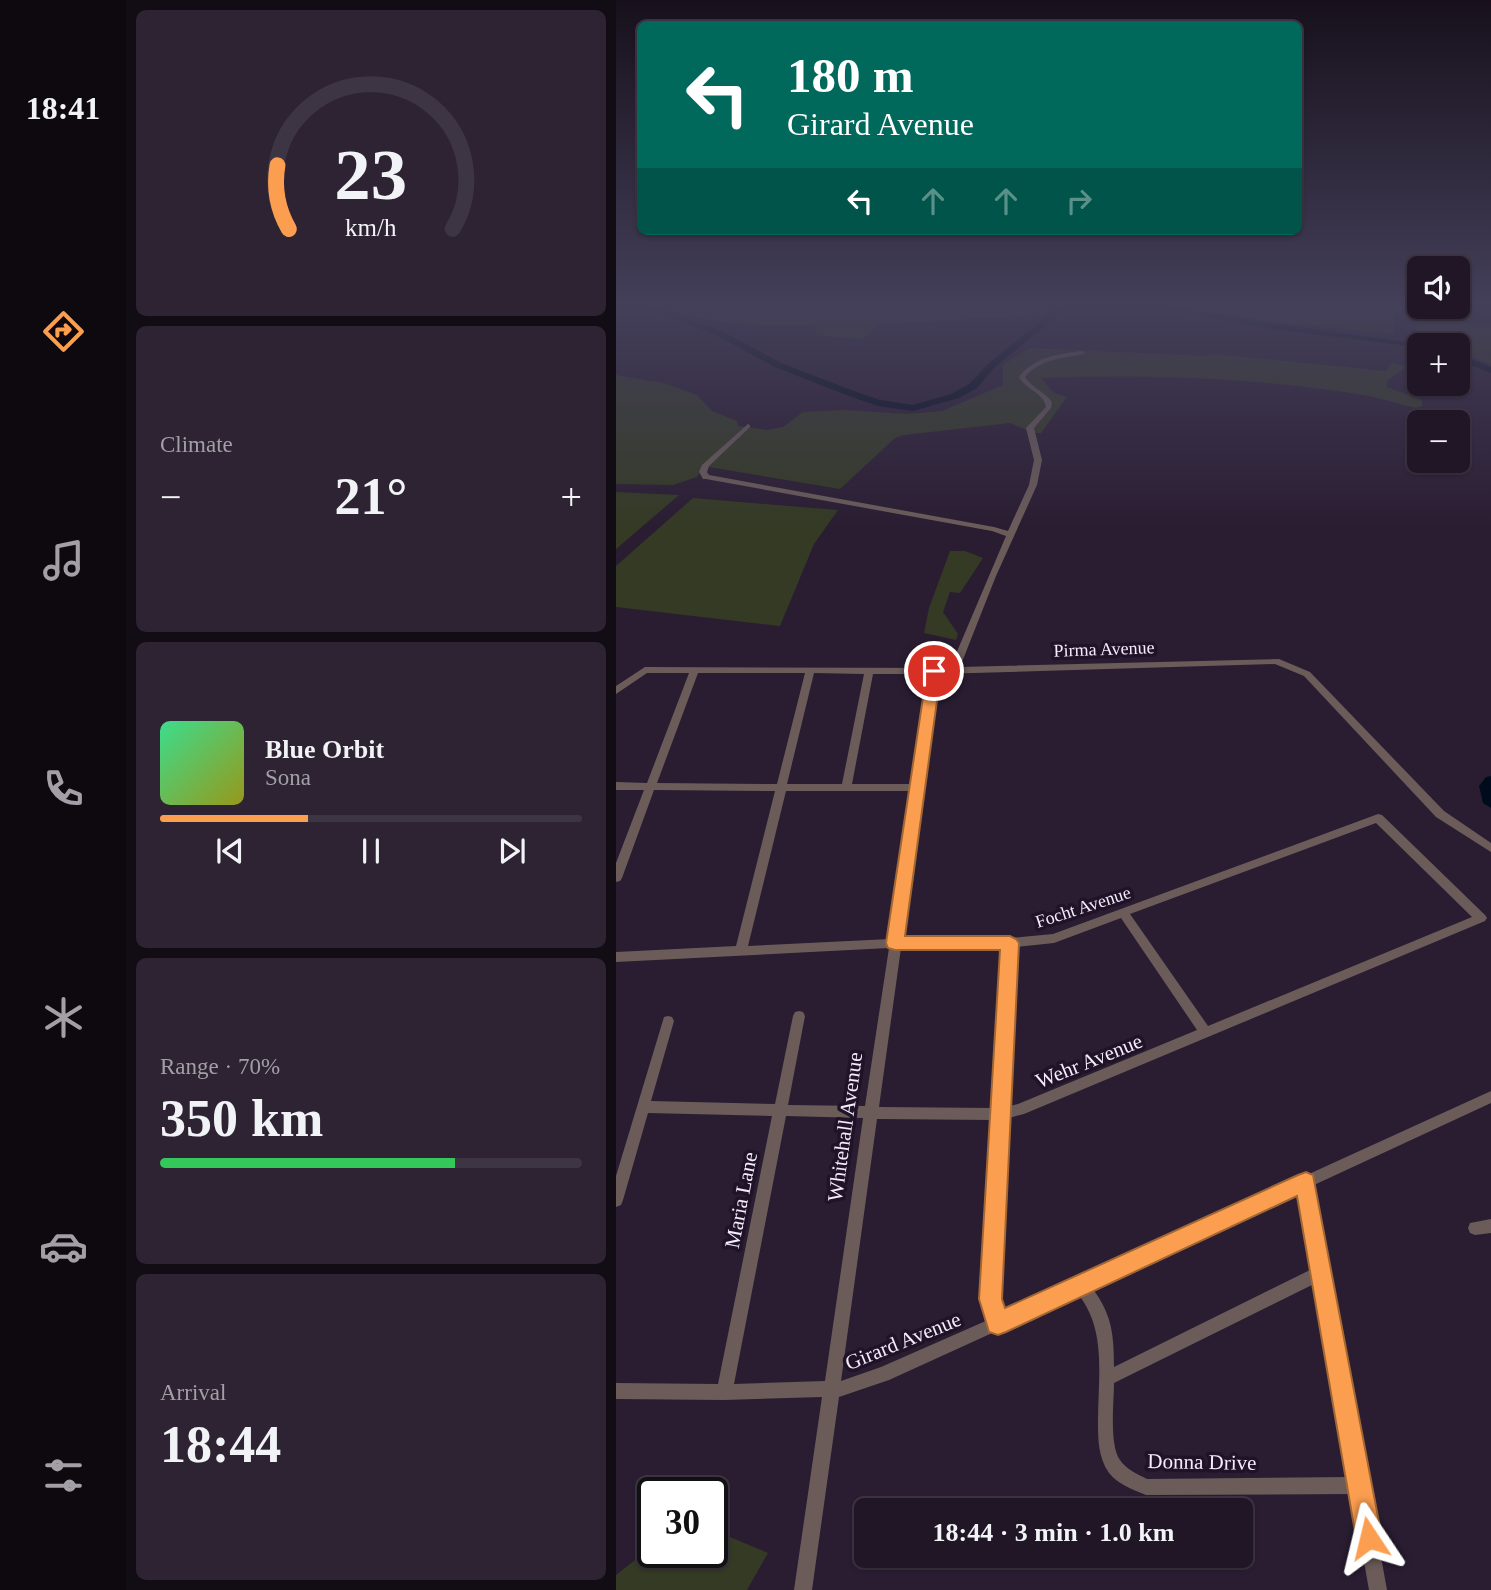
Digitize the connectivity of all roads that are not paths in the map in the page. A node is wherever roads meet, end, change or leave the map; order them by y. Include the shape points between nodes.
1 (1024, 379) edge
2 (748, 426) dead end
3 (1011, 535) junction
4 (954, 670) junction
5 (694, 671) junction
6 (810, 671) junction
7 (869, 671) junction
8 (934, 671) junction
9 (616, 691) edge
10 (616, 786) edge
11 (650, 786) junction
12 (780, 787) junction
13 (846, 788) junction
14 (917, 788) junction
15 (1491, 848) edge
16 (616, 878) edge
17 (1124, 914) junction
18 (1481, 918) joint
19 (895, 943) junction
20 (1010, 943) junction
21 (741, 951) junction
22 (616, 957) edge
23 (799, 1016) dead end
24 (668, 1021) dead end
25 (1206, 1033) junction
26 (1491, 1097) edge
27 (644, 1107) junction
28 (780, 1109) junction
29 (870, 1112) junction
30 (1000, 1114) junction
31 (619, 1176) edge
32 (1306, 1182) junction
33 (616, 1200) edge
34 (1491, 1226) edge
35 (1475, 1228) dead end
36 (1322, 1272) junction
37 (1080, 1285) junction
38 (998, 1324) junction
39 (1106, 1379) junction
40 (616, 1391) edge
41 (830, 1391) junction
42 (724, 1392) junction
43 (1360, 1485) junction
44 (803, 1590) edge
45 (1378, 1590) edge

1 - 3 street via 1049,407 1030,428 1038,465
2 - 3 street via 706,465 704,475
3 - 4 street
4 - 8 street, Pirma Avenue
4 - 15 street, Pirma Avenue via 1256,660 1286,664 1302,670 1319,685 1440,814
5 - 6 street, Pirma Avenue
5 - 9 street, Pirma Avenue via 645,670
5 - 11 street
6 - 7 street, Pirma Avenue
6 - 12 street
7 - 8 street, Pirma Avenue
7 - 13 street
8 - 14 street, Whitehall Avenue
10 - 11 street
11 - 12 street
11 - 16 street
12 - 13 street
12 - 21 street
13 - 14 street
14 - 19 street, Whitehall Avenue
17 - 18 street, Focht Avenue via 1378,818
17 - 20 street, Focht Avenue via 1054,938
17 - 25 street
18 - 25 street, Wehr Avenue
19 - 20 street, Focht Avenue
19 - 21 street, Focht Avenue
19 - 29 street, Whitehall Avenue
20 - 30 street
21 - 22 street, Focht Avenue
23 - 28 street, Maria Lane
24 - 27 street
25 - 30 street, Wehr Avenue via 1056,1096
26 - 32 street, Girard Avenue
27 - 28 street, Wehr Avenue
27 - 31 street
28 - 29 street, Wehr Avenue
28 - 42 street, Maria Lane
29 - 30 street, Wehr Avenue
29 - 41 street, Whitehall Avenue
30 - 38 street via 990,1299
31 - 33 street
32 - 36 street
32 - 37 street, Girard Avenue
34 - 35 street
36 - 39 street
36 - 43 street
37 - 38 street, Girard Avenue
37 - 39 street, Donna Drive via 1102,1321
38 - 41 street, Girard Avenue via 883,1374
39 - 43 street, Donna Drive via 1106,1447 1114,1466 1135,1483
40 - 42 street, Girard Avenue
41 - 42 street, Girard Avenue
41 - 44 street, Whitehall Avenue
43 - 45 street

